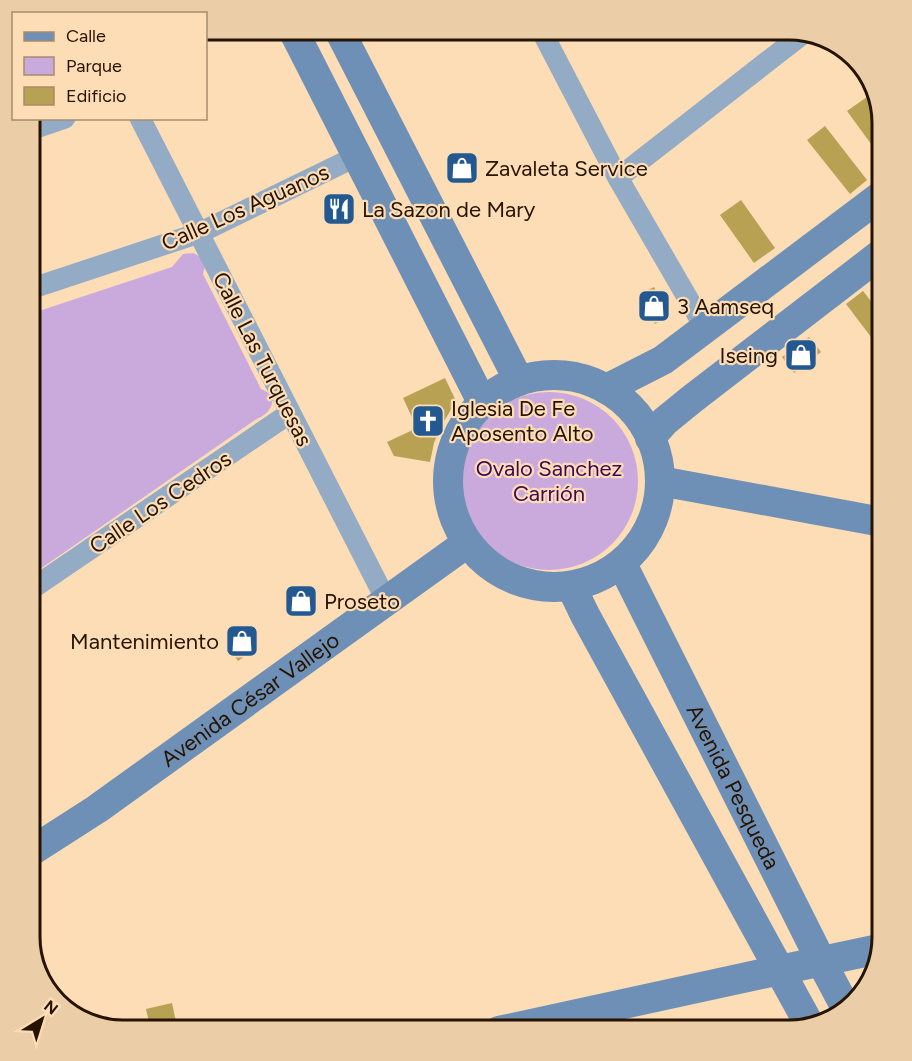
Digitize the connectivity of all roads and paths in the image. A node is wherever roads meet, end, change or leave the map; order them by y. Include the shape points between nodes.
1 (297, 40) edge
2 (344, 40) edge
3 (547, 41) edge
4 (794, 41) edge
5 (58, 120) edge
6 (141, 120) edge
7 (41, 126) edge
8 (357, 156) junction
9 (618, 178) junction
10 (872, 203) edge
11 (199, 233) junction
12 (872, 261) edge
13 (41, 285) edge
14 (705, 328) junction
15 (519, 381) junction
16 (606, 389) junction
17 (482, 402) junction
18 (290, 413) junction
19 (650, 438) junction
20 (660, 481) junction
21 (872, 520) edge
22 (467, 543) junction
23 (622, 564) junction
24 (40, 583) edge
25 (571, 586) junction
26 (386, 600) junction
27 (40, 846) edge
28 (870, 951) edge
29 (821, 961) junction
30 (780, 970) junction
31 (842, 1000) edge
32 (806, 1018) edge
33 (550, 1020) edge

1 - 8 main road
2 - 15 main road
3 - 9 street
4 - 9 street
5 - 7 street
6 - 11 street, Calle Las Turquesas
8 - 11 street, Calle Los Aguanos
8 - 17 main road
9 - 14 street
10 - 14 main road
11 - 13 street, Calle Los Aguanos
11 - 18 street, Calle Las Turquesas
12 - 19 main road via 692,399
14 - 16 main road via 663,360
15 - 16 main road via 563,376
15 - 17 main road
16 - 19 main road via 639,418
17 - 22 main road via 463,426 451,454 448,485 453,515
18 - 24 street, Calle Los Cedros
18 - 26 street, Calle Las Turquesas
19 - 20 main road
20 - 21 main road
20 - 23 main road via 656,512 642,540
22 - 25 main road via 502,574 524,583
22 - 26 main road, Avenida César Vallejo
23 - 25 main road via 598,578
23 - 29 main road, Avenida Pesqueda
25 - 30 main road, Avenida Pesqueda
26 - 27 main road, Avenida César Vallejo via 97,809
28 - 29 main road
29 - 30 main road
29 - 31 main road, Avenida Pesqueda
30 - 32 main road, Avenida Pesqueda
30 - 33 main road

